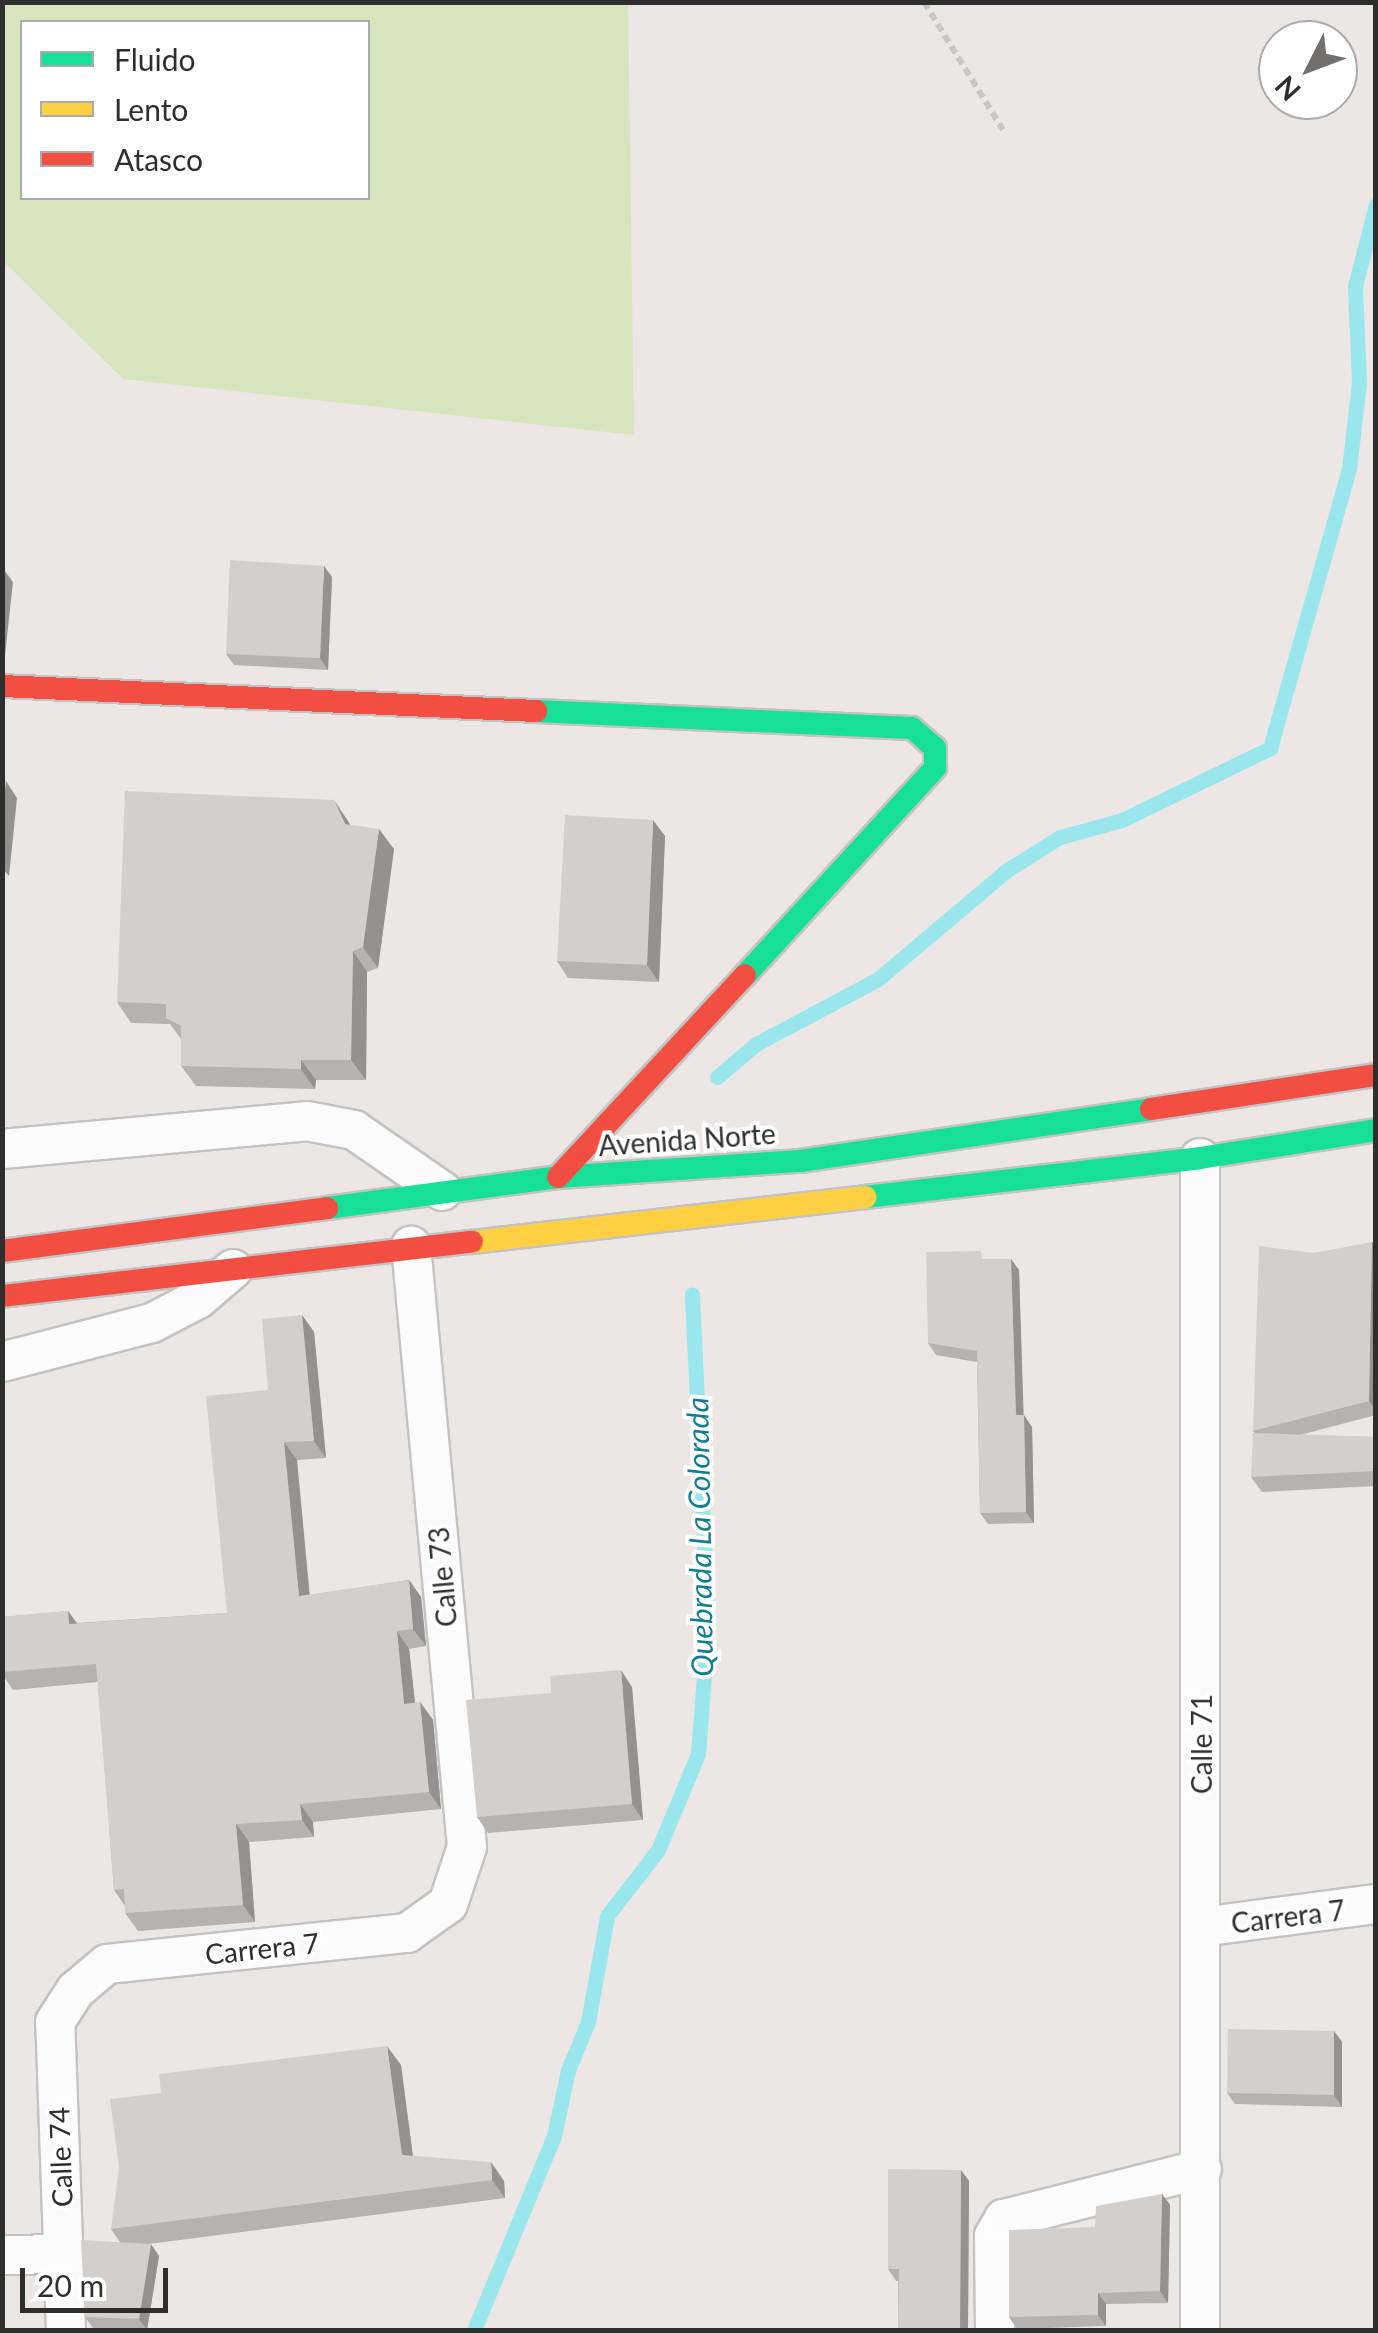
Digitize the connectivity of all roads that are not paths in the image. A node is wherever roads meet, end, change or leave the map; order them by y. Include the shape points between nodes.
1 (2, 686) edge
2 (1376, 1075) edge
3 (1376, 1130) edge
4 (2, 1149) edge
5 (1200, 1158) junction
6 (558, 1177) junction
7 (442, 1191) junction
8 (411, 1246) junction
9 (2, 1251) edge
10 (238, 1265) junction
11 (2, 1296) edge
12 (2, 1362) edge
13 (448, 1904) joint
14 (1376, 1904) edge
15 (1201, 1927) junction
16 (76, 1990) joint
17 (1202, 2169) junction
18 (63, 2254) junction
19 (2, 2255) edge
20 (66, 2330) edge
21 (995, 2330) edge
22 (1200, 2330) edge

1 - 6 main road via 912,728 935,748 936,768
2 - 6 main road, Avenida Norte via 800,1160
3 - 5 main road
4 - 7 street via 307,1121 354,1130
5 - 8 main road
5 - 15 street, Calle 71
6 - 7 main road, Avenida Norte
7 - 9 main road, Avenida Norte
8 - 10 main road
8 - 13 street, Calle 73 via 467,1846
10 - 11 main road
10 - 12 street via 198,1299 152,1322
13 - 16 street, Carrera 7 via 407,1933 107,1964
14 - 15 street, Carrera 7
15 - 17 street, Calle 71
16 - 18 street, Calle 74 via 55,2022
17 - 21 street via 1004,2219 994,2236
17 - 22 street, Calle 71
18 - 19 street
18 - 20 street, Calle 74

